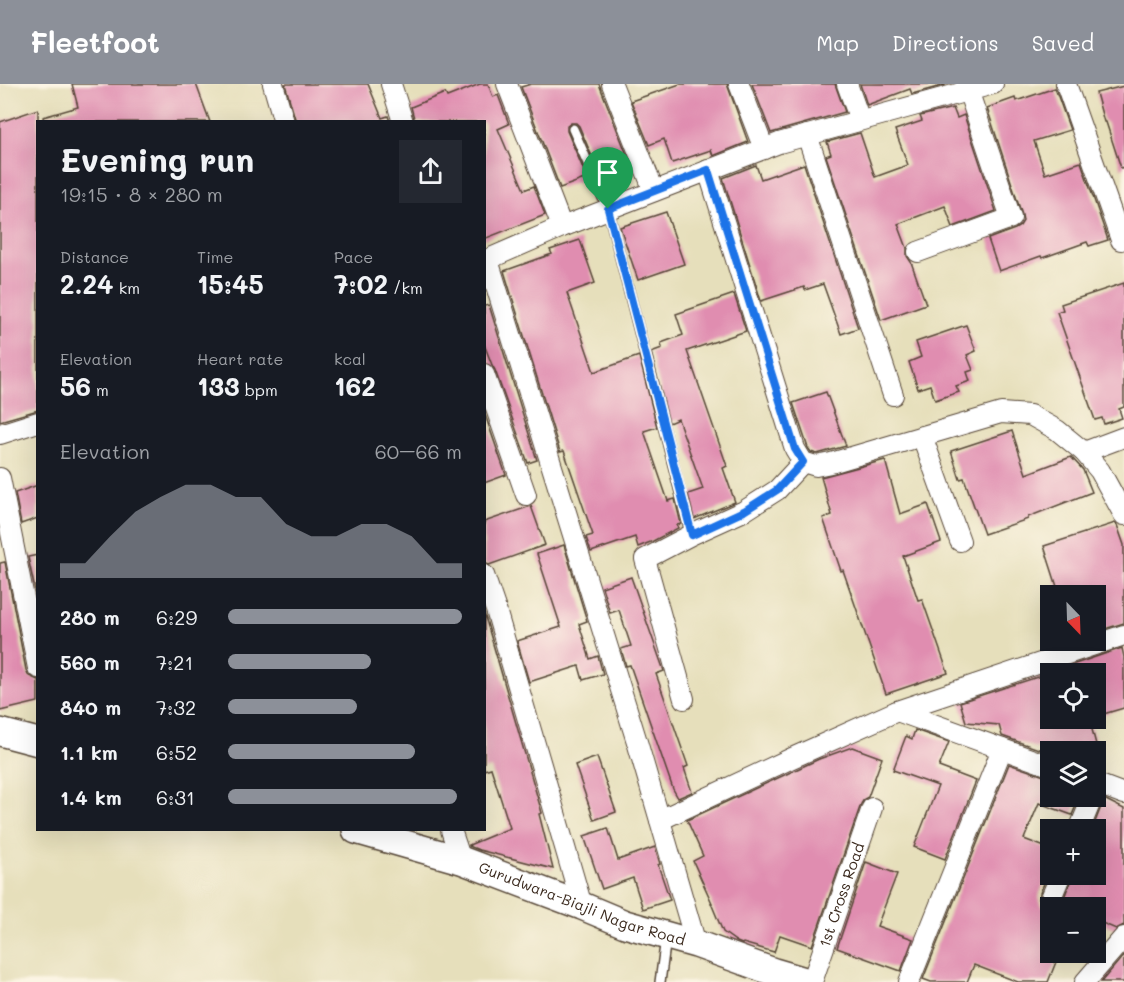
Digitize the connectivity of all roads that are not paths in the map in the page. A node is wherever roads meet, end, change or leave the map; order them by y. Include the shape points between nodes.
1 (273, 84) edge
2 (391, 84) edge
3 (507, 84) edge
4 (612, 84) edge
5 (739, 84) edge
6 (848, 84) edge
7 (993, 84) edge
8 (1066, 84) edge
9 (968, 88) edge
10 (284, 120) edge
11 (402, 120) edge
12 (860, 120) junction
13 (573, 129) dead end
14 (807, 135) junction
15 (764, 149) junction
16 (708, 170) junction
17 (654, 191) junction
18 (608, 209) junction
19 (562, 227) junction
20 (1121, 240) dead end
21 (918, 252) dead end
22 (486, 260) edge
23 (486, 380) edge
24 (893, 394) dead end
25 (36, 423) edge
26 (0, 434) edge
27 (922, 436) junction
28 (1124, 437) edge
29 (1084, 452) junction
30 (803, 462) junction
31 (0, 478) edge
32 (526, 495) dead end
33 (1124, 515) edge
34 (692, 535) junction
35 (960, 541) dead end
36 (486, 581) edge
37 (1124, 634) edge
38 (36, 658) edge
39 (684, 699) dead end
40 (897, 711) junction
41 (0, 732) edge
42 (36, 741) edge
43 (1002, 749) junction
44 (1040, 762) edge
45 (1106, 791) edge
46 (1124, 794) edge
47 (872, 808) dead end
48 (660, 820) junction
49 (360, 831) edge
50 (451, 831) edge
51 (461, 860) junction
52 (582, 906) junction
53 (666, 936) junction
54 (1124, 938) edge
55 (696, 944) junction
56 (660, 982) edge
57 (810, 982) edge
58 (909, 982) edge
59 (1085, 982) edge

1 - 10 street
2 - 11 street
3 - 19 street
4 - 17 street
5 - 15 street
6 - 12 street
7 - 9 street
8 - 20 street
9 - 12 street
9 - 21 street via 1011,218
12 - 14 street
13 - 18 lane
14 - 15 street
14 - 24 street
15 - 16 street
16 - 17 street
16 - 30 street via 795,449
17 - 18 street
18 - 19 street
18 - 34 lane
19 - 22 street
22 - 48 street
23 - 32 street
25 - 26 street
27 - 29 street via 1001,414 1030,416 1057,430
27 - 30 street via 831,463 816,466
27 - 35 street
28 - 29 street
29 - 33 street via 1100,471
30 - 34 street via 777,490 744,511
31 - 38 street
34 - 39 street via 645,560
36 - 52 street
37 - 40 street
40 - 43 street
40 - 48 street
41 - 42 main road
43 - 44 street
43 - 58 street
45 - 46 street
47 - 57 street, 1st Cross Road
48 - 55 street
49 - 51 main road, Gurudwara-Biajli Nagar Road
50 - 51 street
51 - 52 main road, Gurudwara-Biajli Nagar Road
52 - 53 main road, Gurudwara-Biajli Nagar Road
53 - 55 main road, Gurudwara-Biajli Nagar Road
53 - 56 lane
54 - 59 street
55 - 57 main road, Gurudwara-Biajli Nagar Road

